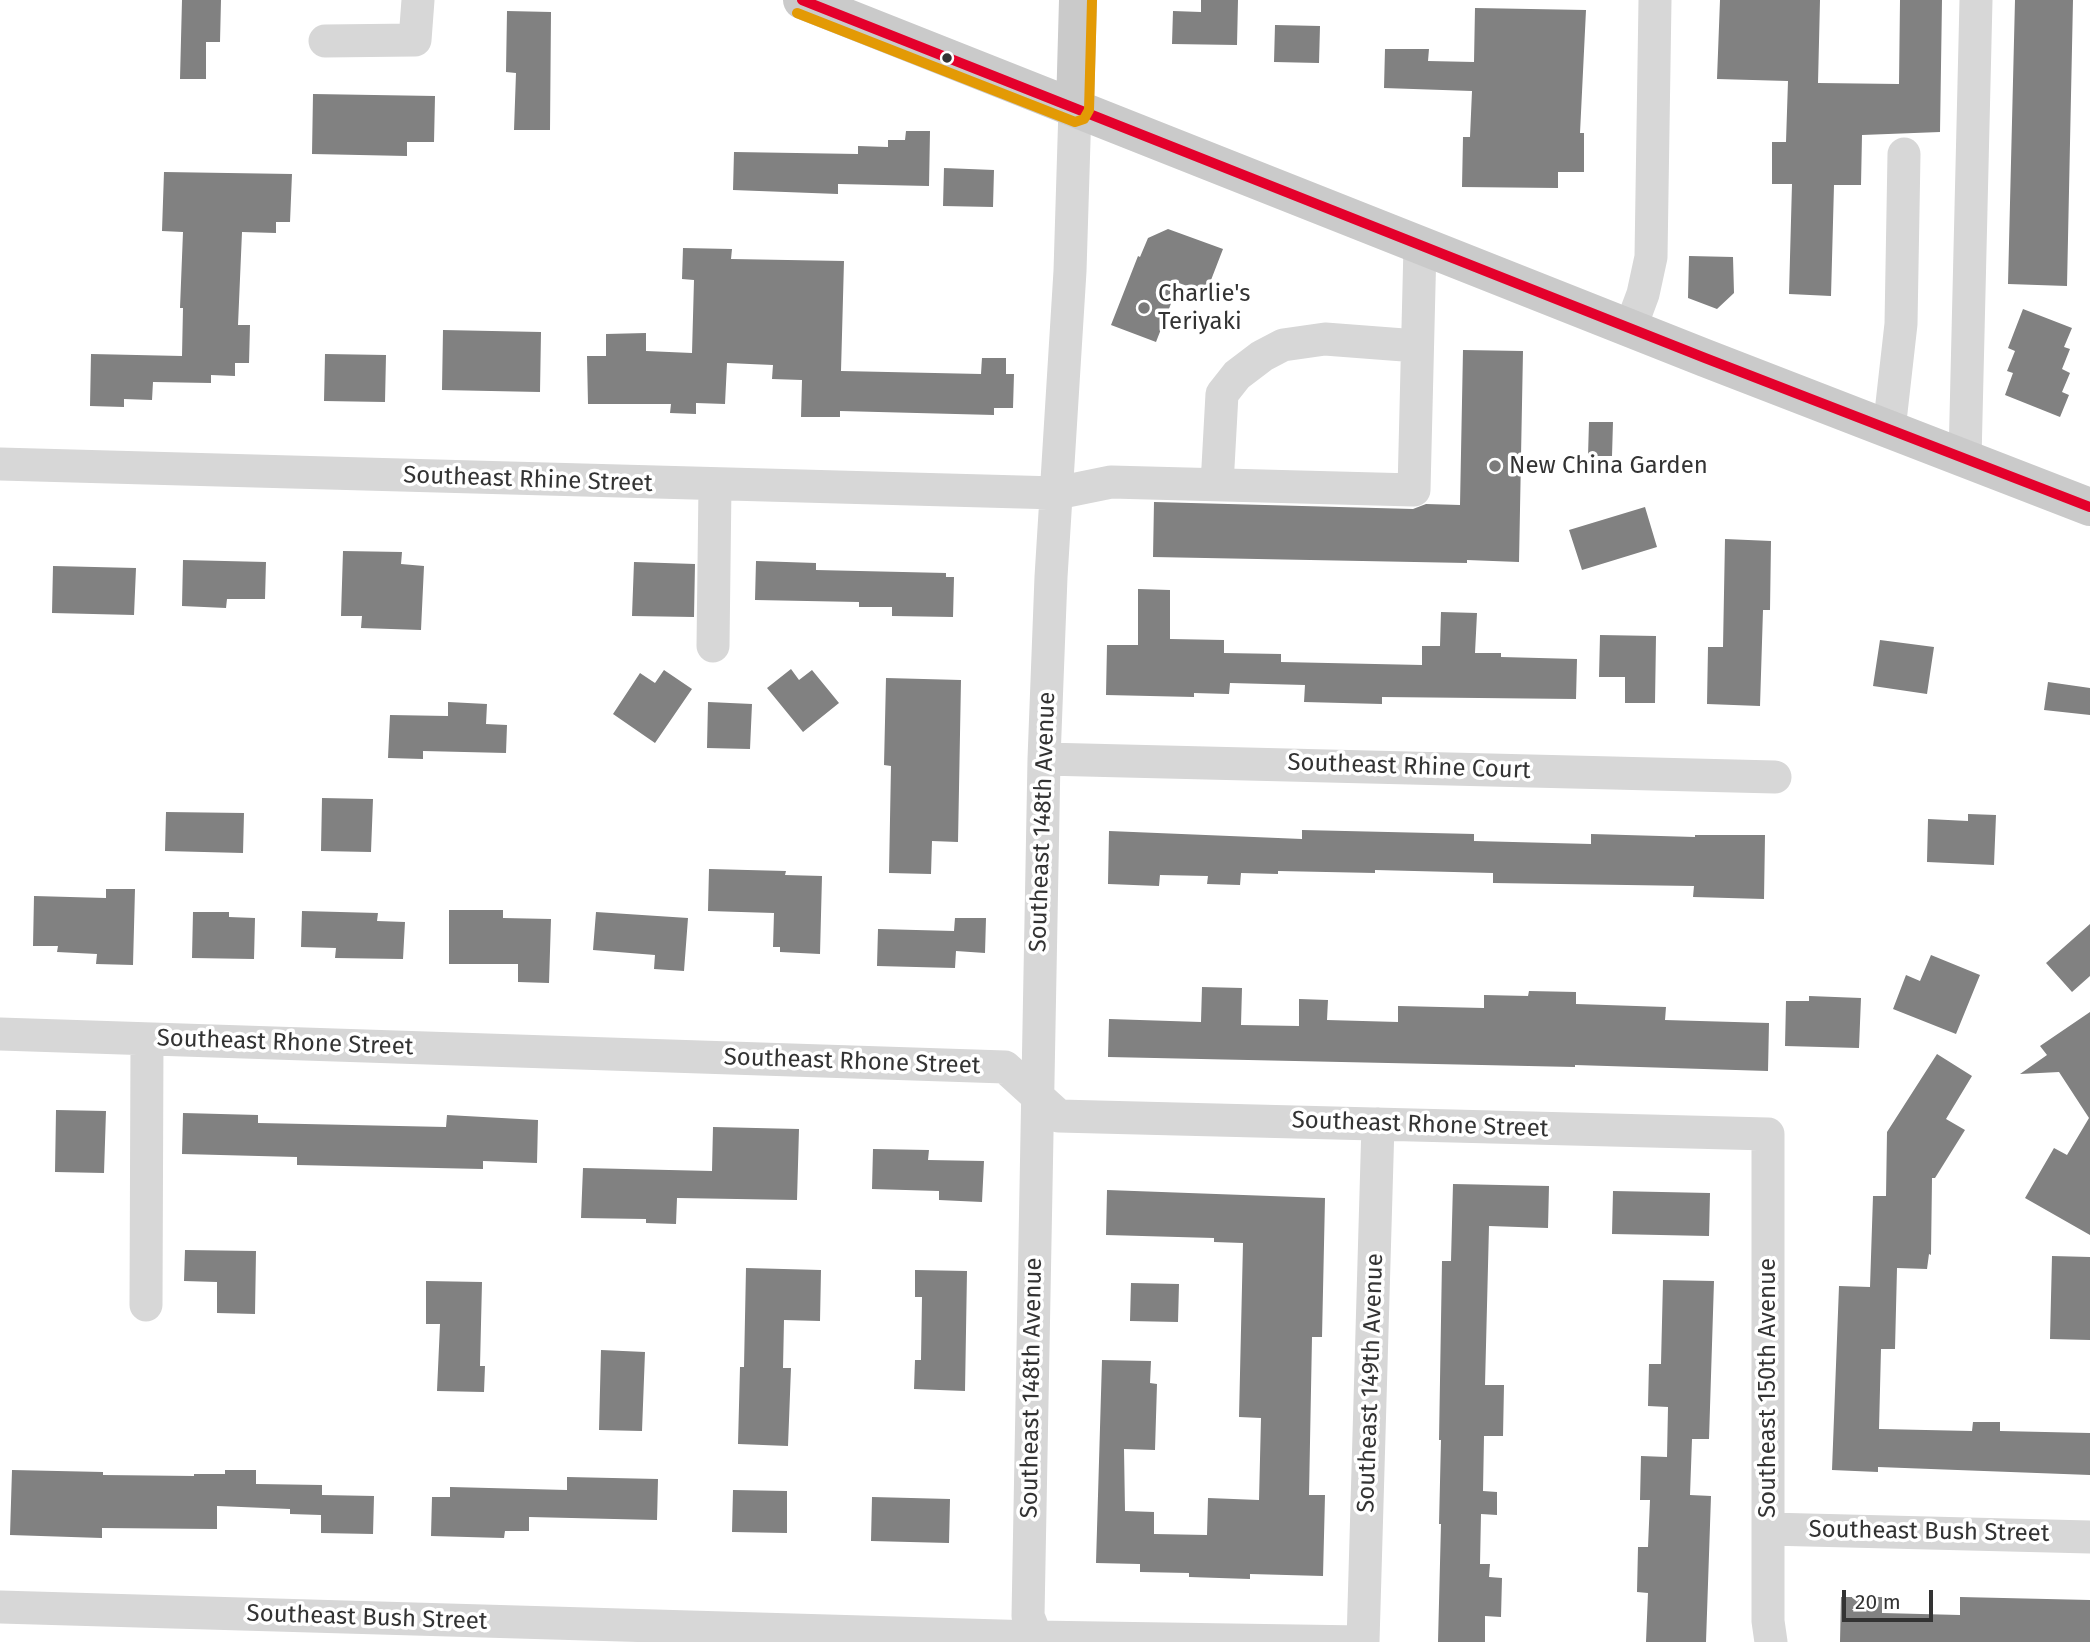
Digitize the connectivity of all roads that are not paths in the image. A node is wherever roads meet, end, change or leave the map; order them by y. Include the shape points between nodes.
1 (418, 0) edge
2 (802, 0) edge
3 (1079, 0) edge
4 (1655, 0) edge
5 (1976, 0) edge
6 (325, 41) dead end
7 (1075, 108) junction
8 (1904, 153) dead end
9 (1420, 246) junction
10 (1630, 329) junction
11 (1417, 346) junction
12 (1889, 430) junction
13 (1965, 459) junction
14 (0, 464) edge
15 (715, 485) junction
16 (1217, 485) junction
17 (1057, 493) junction
18 (2090, 507) edge
19 (713, 646) dead end
20 (1044, 759) junction
21 (1775, 777) dead end
22 (0, 1034) edge
23 (147, 1039) junction
24 (1037, 1096) junction
25 (1378, 1124) junction
26 (1769, 1135) joint
27 (146, 1305) dead end
28 (1768, 1529) junction
29 (2090, 1537) edge
30 (0, 1607) edge
31 (290, 1629) edge
32 (532, 1632) edge
33 (1036, 1639) edge
34 (1363, 1642) edge
35 (1771, 1642) edge

1 - 6 street via 415,40
2 - 7 main road
3 - 7 main road, Southeast 148th Avenue
4 - 10 street via 1651,257
5 - 13 street
7 - 9 main road
7 - 17 street, Southeast 148th Avenue
8 - 12 street via 1901,324
9 - 10 main road
9 - 11 street
10 - 12 main road
11 - 16 street via 1325,339 1283,345 1262,356 1222,394
11 - 16 street, Southeast Rhine Street via 1414,490
12 - 13 main road
13 - 18 main road
14 - 15 street, Southeast Rhine Street
15 - 17 street, Southeast Rhine Street
15 - 19 street
16 - 17 street, Southeast Rhine Street via 1111,482
17 - 20 street, Southeast 148th Avenue
20 - 21 street, Southeast Rhine Court
20 - 24 street, Southeast 148th Avenue
22 - 23 street, Southeast Rhone Street
23 - 24 street, Southeast Rhone Street via 1005,1067
23 - 27 street
24 - 25 street, Southeast Rhone Street via 1059,1116
24 - 33 street, Southeast 148th Avenue via 1028,1616
25 - 26 street, Southeast Rhone Street
25 - 34 street, Southeast 149th Avenue
26 - 28 street, Southeast 150th Avenue
28 - 29 street, Southeast Bush Street
28 - 35 street, Southeast 150th Avenue
30 - 31 street, Southeast Bush Street
31 - 32 street, Southeast Bush Street
32 - 33 street, Southeast Bush Street
33 - 34 street, Southeast Bush Street

